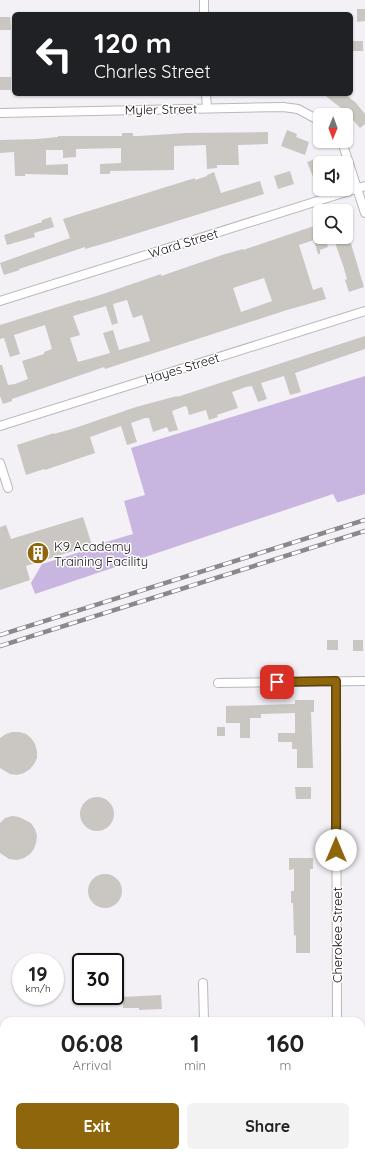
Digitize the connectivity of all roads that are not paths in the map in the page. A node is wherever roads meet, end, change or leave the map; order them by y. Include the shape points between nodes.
1 (204, 0) edge
2 (204, 12) edge
3 (206, 96) edge
4 (207, 108) junction
5 (0, 114) edge
6 (313, 116) edge
7 (344, 148) edge
8 (361, 187) edge
9 (365, 213) edge
10 (0, 301) edge
11 (365, 311) edge
12 (0, 426) edge
13 (0, 463) edge
14 (8, 488) dead end
15 (336, 681) junction
16 (365, 681) edge
17 (218, 682) dead end
18 (203, 983) dead end
19 (204, 1017) edge
20 (337, 1017) edge

1 - 2 street
3 - 4 street
4 - 5 street, Myler Street
4 - 6 street, Myler Street via 283,107
7 - 8 street
8 - 9 street
8 - 10 street, Ward Street
11 - 12 street, Hayes Street
13 - 14 street
15 - 16 street
15 - 17 street
15 - 20 street, Cherokee Street
18 - 19 street

